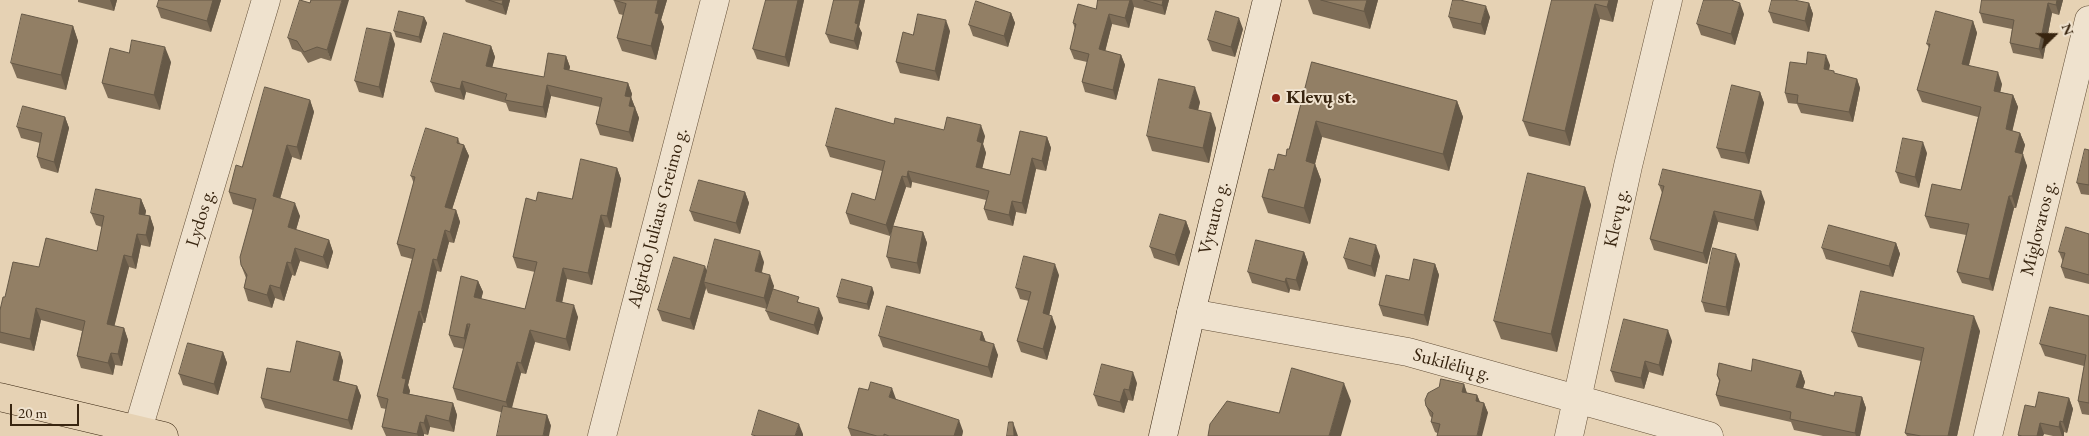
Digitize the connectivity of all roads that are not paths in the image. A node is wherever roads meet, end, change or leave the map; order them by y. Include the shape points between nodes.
1 (266, 0) edge
2 (715, 0) edge
3 (1267, 0) edge
4 (1668, 0) edge
5 (2089, 20) edge
6 (1191, 313) junction
7 (0, 397) edge
8 (1578, 401) junction
9 (137, 433) edge
10 (164, 436) edge
11 (602, 436) edge
12 (1162, 436) edge
13 (1569, 436) edge
14 (1710, 436) edge
15 (1988, 436) edge

1 - 9 street, Lydos g.
2 - 11 street, Algirdo Juliaus Greimo g.
3 - 6 street, Vytauto g.
4 - 8 street, Klevų g. via 1628,166
5 - 15 street, Miglovaros g.
6 - 8 street, Sukilėlių g. via 1408,352
6 - 12 street, Vytauto g.
7 - 9 main road
8 - 13 street, Klevų g.
8 - 14 street, Sukilėlių g.
9 - 10 main road

